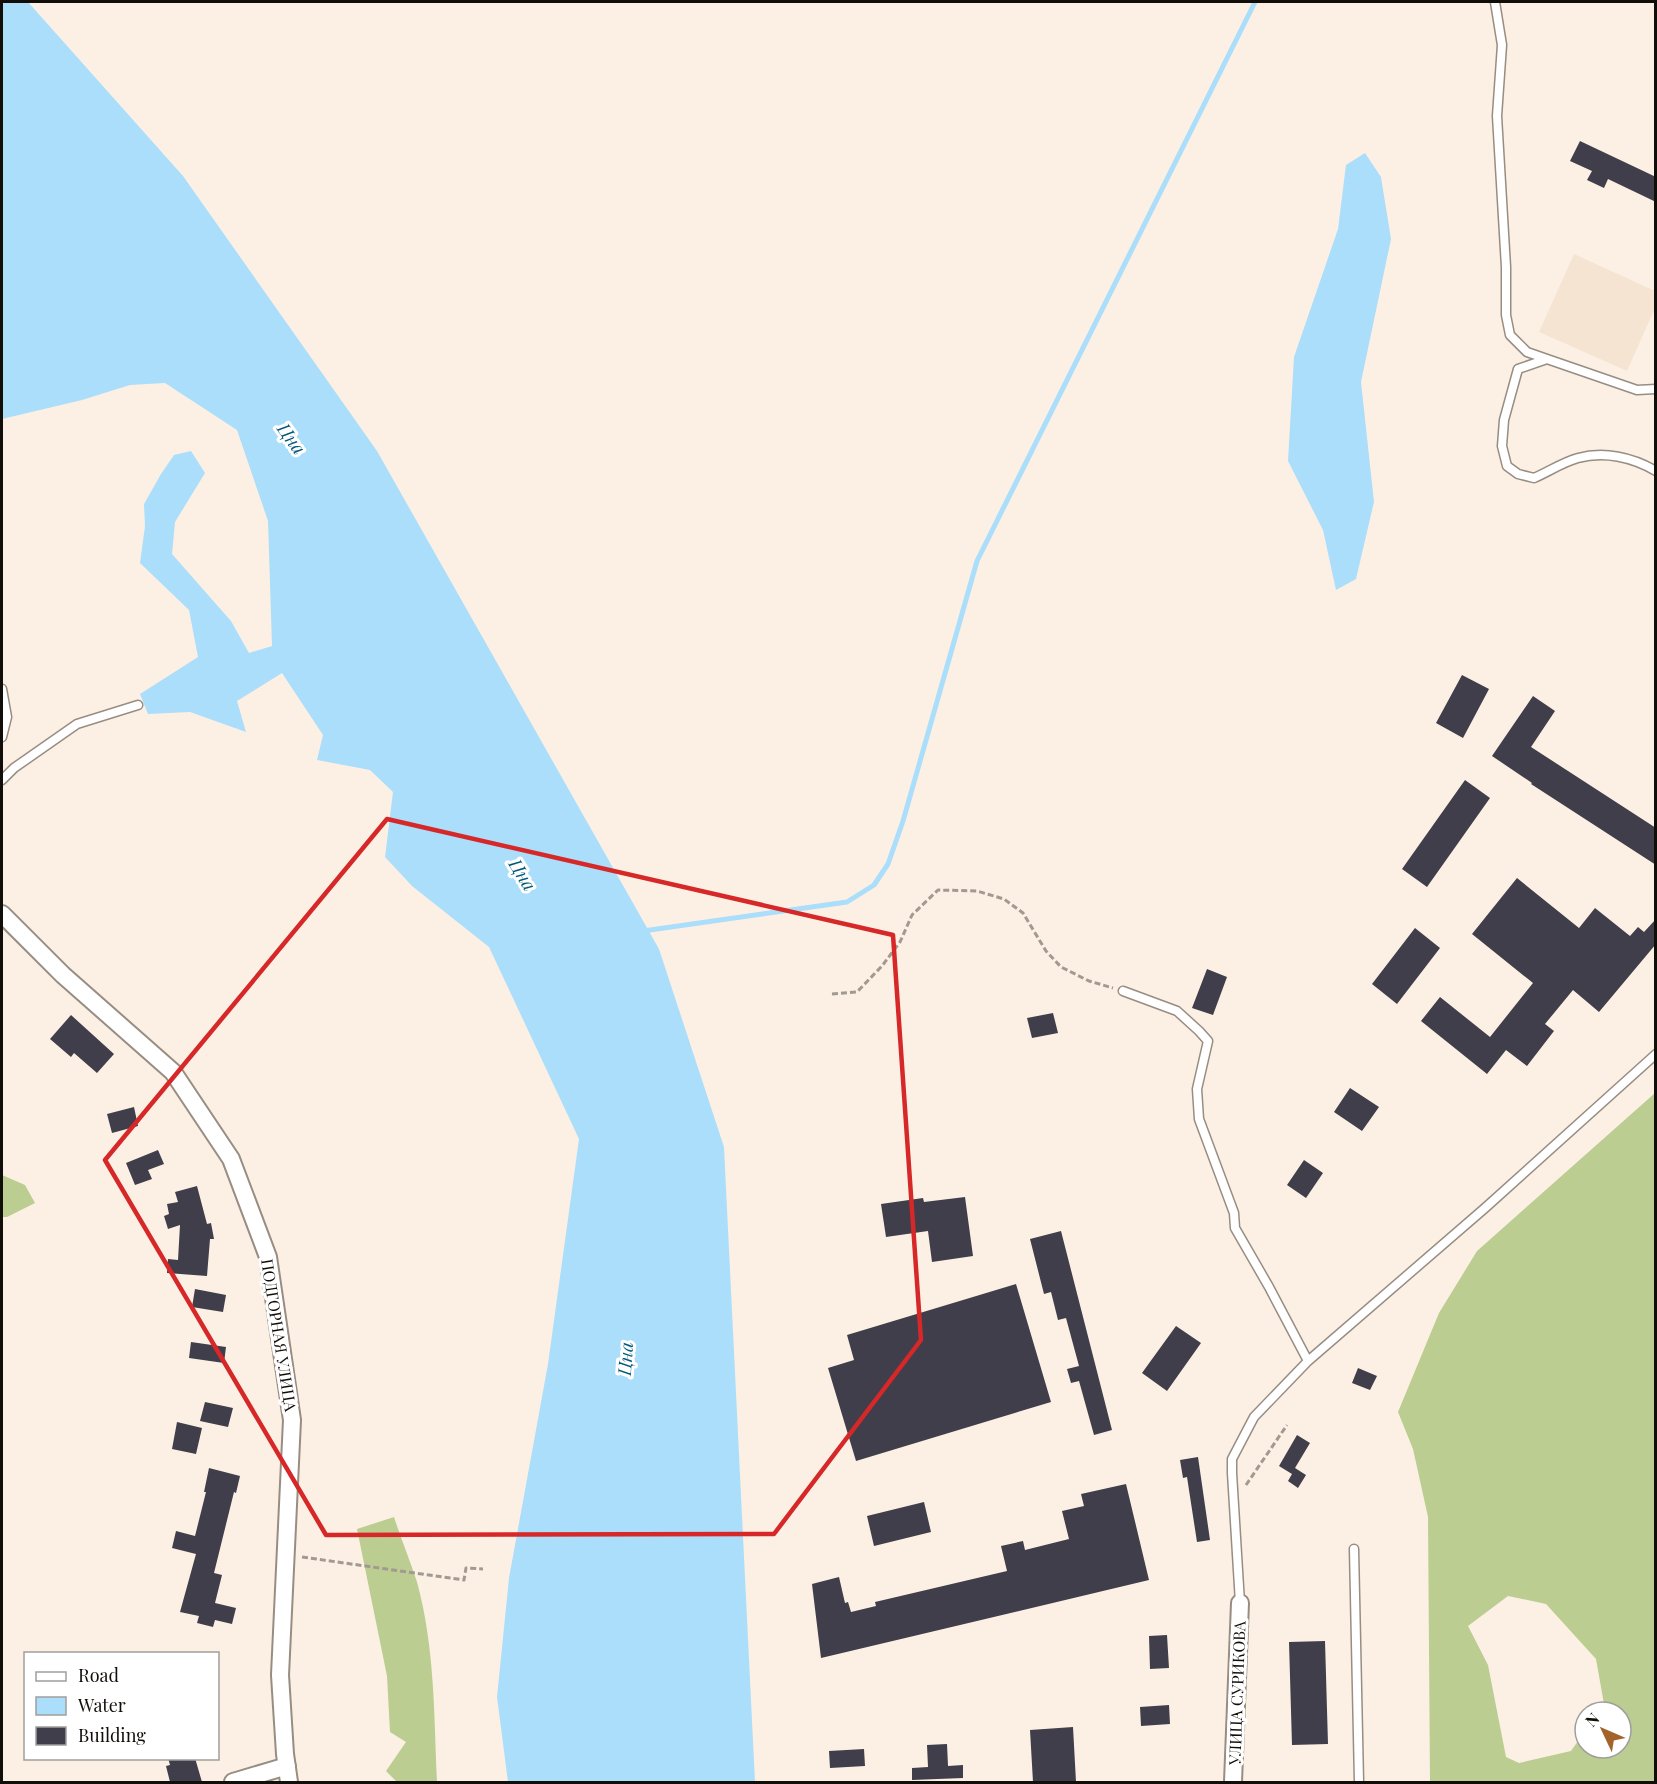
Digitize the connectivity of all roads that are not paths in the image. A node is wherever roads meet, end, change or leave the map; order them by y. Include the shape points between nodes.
1 (1496, 2) edge
2 (1547, 360) junction
3 (1656, 389) edge
4 (1656, 471) edge
5 (2, 689) edge
6 (138, 705) dead end
7 (2, 737) edge
8 (2, 780) edge
9 (2, 914) edge
10 (1123, 991) road end
11 (1656, 1054) edge
12 (1308, 1360) junction
13 (1354, 1549) dead end
14 (1240, 1603) joint
15 (288, 1774) edge
16 (233, 1782) edge
17 (1233, 1782) edge
18 (1359, 1782) edge

1 - 2 lane via 1502,45 1497,116 1506,315 1510,335 1527,352
2 - 3 lane via 1637,390
2 - 4 lane via 1518,369 1504,420 1502,446 1507,466 1534,478 1577,459 1606,454 1641,462
5 - 7 lane via 7,717
6 - 8 lane via 77,724
9 - 15 street, ПОДГОРНАЯ УЛИЦА via 63,975 173,1072 231,1159 268,1257 292,1420 280,1675
10 - 12 lane via 1177,1011 1208,1041 1197,1089 1199,1119 1234,1213 1235,1228
11 - 12 lane
12 - 14 lane via 1254,1417 1232,1459
13 - 18 lane
14 - 17 street, УЛИЦА СУРИКОВА
15 - 16 street

